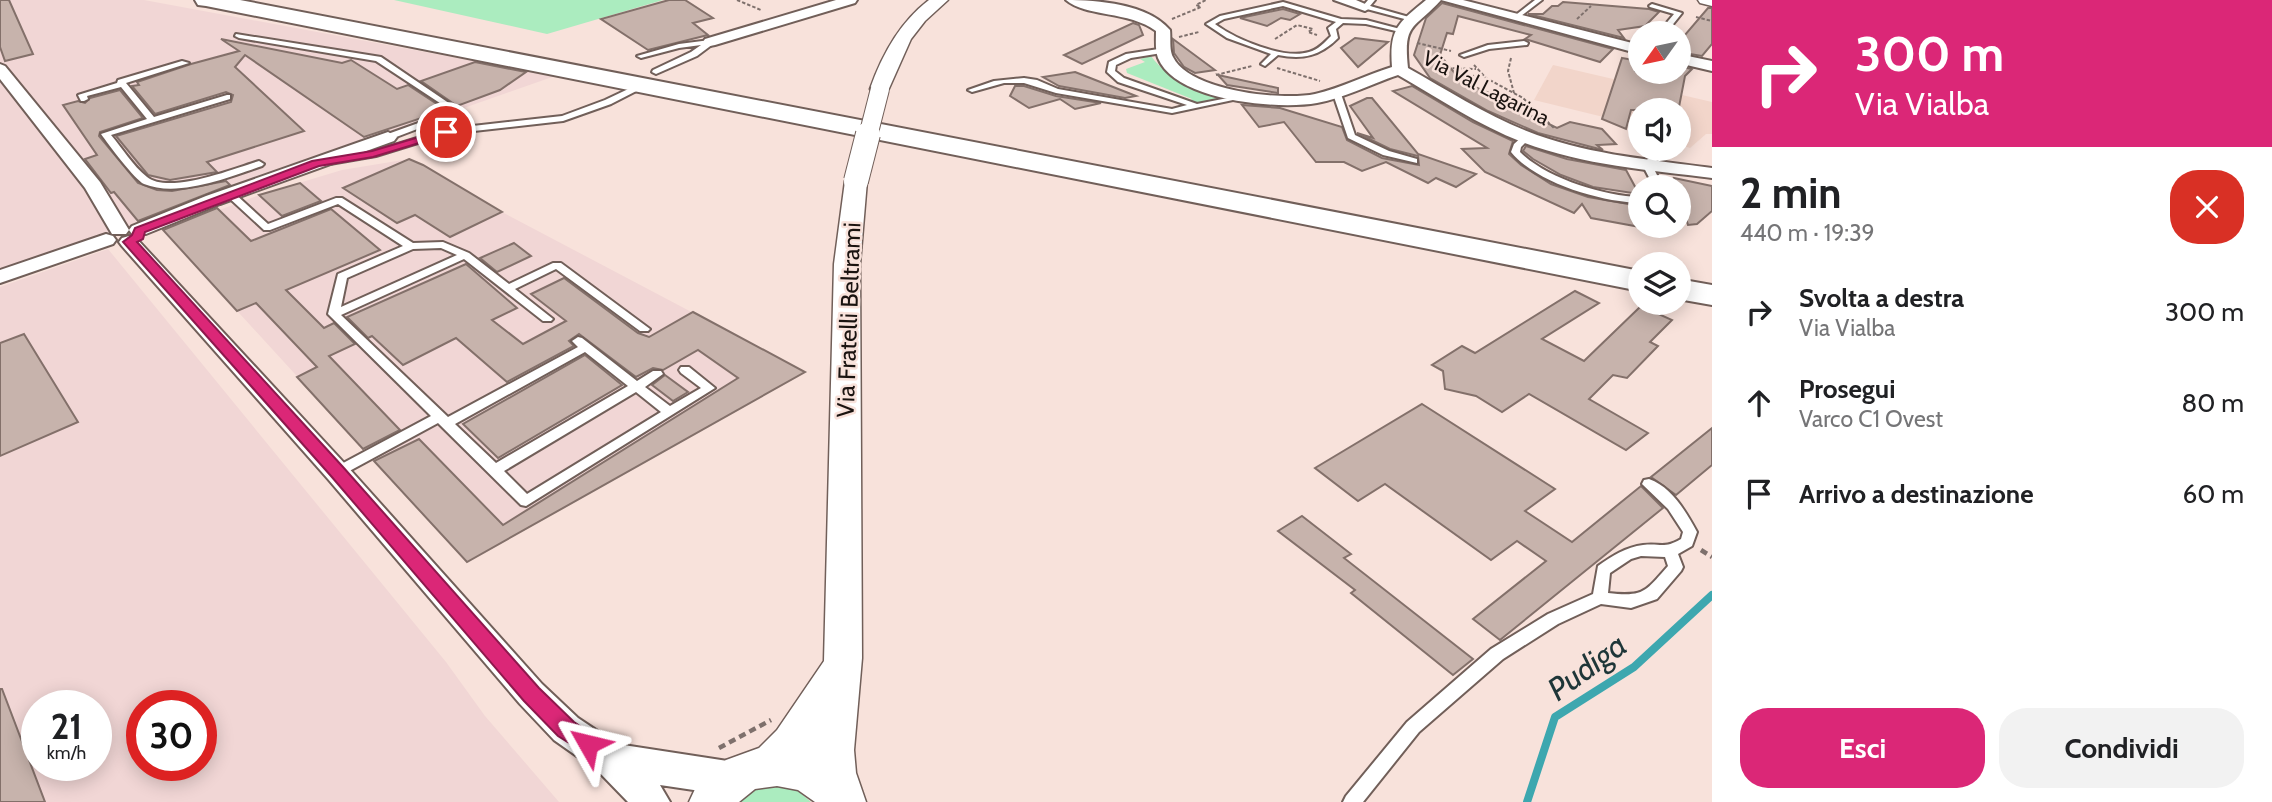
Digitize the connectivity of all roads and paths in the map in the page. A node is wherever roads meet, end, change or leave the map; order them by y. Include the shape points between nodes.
1 (206, 0) edge
2 (275, 0) edge
3 (850, 0) edge
4 (1073, 0) edge
5 (1206, 0) edge
6 (1341, 0) edge
7 (1434, 0) edge
8 (1447, 0) edge
9 (1538, 0) edge
10 (1706, 0) edge
11 (937, 1) edge
12 (1712, 1) edge
13 (1369, 3) edge
14 (1652, 6) dead end
15 (1519, 15) dead end
16 (1696, 17) dead end
17 (1412, 19) junction
18 (1341, 21) junction
19 (1672, 21) edge
20 (1712, 21) edge
21 (1156, 23) junction
22 (1399, 34) junction
23 (239, 36) dead end
24 (1333, 39) junction
25 (710, 42) junction
26 (1524, 43) dead end
27 (1513, 44) junction
28 (1628, 47) edge
29 (1165, 50) junction
30 (1316, 52) junction
31 (1276, 53) junction
32 (1464, 55) junction
33 (1691, 61) edge
34 (185, 63) dead end
35 (1265, 64) joint
36 (1712, 66) edge
37 (1447, 68) dead end
38 (0, 69) edge
39 (1478, 69) junction
40 (1400, 70) junction
41 (648, 71) junction
42 (1481, 74) junction
43 (1460, 79) dead end
44 (1198, 83) junction
45 (121, 84) junction
46 (972, 90) dead end
47 (1336, 91) junction
48 (1514, 93) junction
49 (227, 97) dead end
50 (1243, 97) junction
51 (84, 99) dead end
52 (1199, 107) junction
53 (152, 120) junction
54 (388, 137) joint
55 (1527, 137) junction
56 (1552, 145) junction
57 (1414, 161) dead end
58 (1651, 161) edge
59 (316, 163) junction
60 (260, 164) dead end
61 (1647, 164) junction
62 (1712, 173) edge
63 (1652, 175) edge
64 (198, 182) junction
65 (222, 197) junction
66 (1628, 199) edge
67 (123, 236) junction
68 (411, 246) junction
69 (465, 255) junction
70 (1628, 258) edge
71 (1691, 270) edge
72 (1712, 274) edge
73 (0, 277) edge
74 (1628, 278) edge
75 (508, 288) junction
76 (1691, 291) edge
77 (1712, 295) edge
78 (334, 314) junction
79 (547, 318) dead end
80 (644, 329) dead end
81 (685, 370) dead end
82 (657, 374) dead end
83 (636, 386) junction
84 (669, 412) junction
85 (443, 420) junction
86 (495, 470) junction
87 (337, 472) junction
88 (1649, 484) dead end
89 (1670, 552) junction
90 (1600, 598) junction
91 (843, 658) junction
92 (777, 713) dead end
93 (610, 759) junction
94 (730, 774) edge
95 (652, 802) edge
96 (844, 802) edge
97 (1352, 802) edge

1 - 41 highway
2 - 41 highway
3 - 25 street
4 - 21 street
5 - 21 path via 1196,5 1201,7
6 - 13 street
7 - 17 street
8 - 28 street
9 - 15 lane
10 - 12 street
11 - 91 street, Via Fratelli Beltrami, bridge via 894,52 856,181 848,264
13 - 17 lane
14 - 19 lane via 1679,13
16 - 20 path
17 - 22 street
18 - 22 lane via 1371,23
18 - 24 lane via 1333,27
18 - 31 lane via 1276,4 1211,22 1221,32
21 - 29 street, Via Val Lagarina via 1163,30
22 - 32 path
22 - 40 street
23 - 54 lane via 378,59 458,112
24 - 30 lane
24 - 30 path via 1297,25 1274,39
25 - 41 lane via 694,54
25 - 41 lane via 679,46
26 - 27 lane
27 - 32 lane
27 - 48 path via 1508,71
29 - 44 street, Via Val Lagarina via 1169,64
29 - 52 lane via 1129,56 1112,64 1111,72 1121,80
30 - 31 lane via 1301,56
31 - 35 lane
32 - 39 path
33 - 36 street
34 - 45 lane via 127,78
35 - 44 path via 1226,71
37 - 39 path
38 - 67 street via 93,186
39 - 42 path
40 - 47 street, Via Val Lagarina
40 - 55 street, Via Val Lagarina
41 - 59 lane via 608,102 563,118 446,132 373,154
41 - 70 highway
41 - 74 highway
42 - 43 path
42 - 48 path
44 - 50 street, Via Val Lagarina
45 - 51 lane via 82,95
45 - 53 lane
46 - 52 lane, Via Val Lagarina via 1016,78 1040,82 1056,91 1172,111
47 - 50 street, Via Val Lagarina via 1299,101
47 - 57 lane via 1351,136
48 - 56 path via 1557,130 1559,137
49 - 53 lane
50 - 52 lane, Via Val Lagarina
53 - 64 lane via 105,134 145,181 168,185
54 - 59 street
55 - 56 street, Via Val Lagarina
55 - 66 lane via 1516,152 1529,164 1605,197
56 - 61 street, Via Val Lagarina
58 - 61 lane
59 - 65 street
60 - 64 lane
61 - 62 street, Via Val Lagarina
61 - 63 lane
64 - 65 lane
65 - 67 street
65 - 68 lane via 267,228 340,200
67 - 73 street
67 - 87 street
68 - 69 lane via 443,245
68 - 78 lane via 342,276
69 - 75 lane
69 - 78 lane
71 - 72 highway
75 - 79 lane
75 - 80 lane via 557,265
76 - 77 highway
78 - 85 lane
81 - 84 lane via 709,388
82 - 83 lane
83 - 84 lane
83 - 85 lane via 582,344
83 - 86 lane
84 - 86 lane via 526,501
85 - 86 lane
85 - 87 lane
87 - 93 street via 531,694 566,729
88 - 89 lane via 1679,510 1690,532 1687,541
89 - 90 lane via 1649,548 1625,554 1603,570
89 - 90 lane via 1676,567 1652,595 1631,602
90 - 97 lane via 1553,619 1497,654 1413,726
91 - 94 street, Via Fratelli Beltrami via 792,744
91 - 96 street, Via Fratelli Beltrami via 833,750
92 - 94 path via 747,736 719,748
93 - 94 street
93 - 95 street
94 - 96 street via 793,767 814,774

